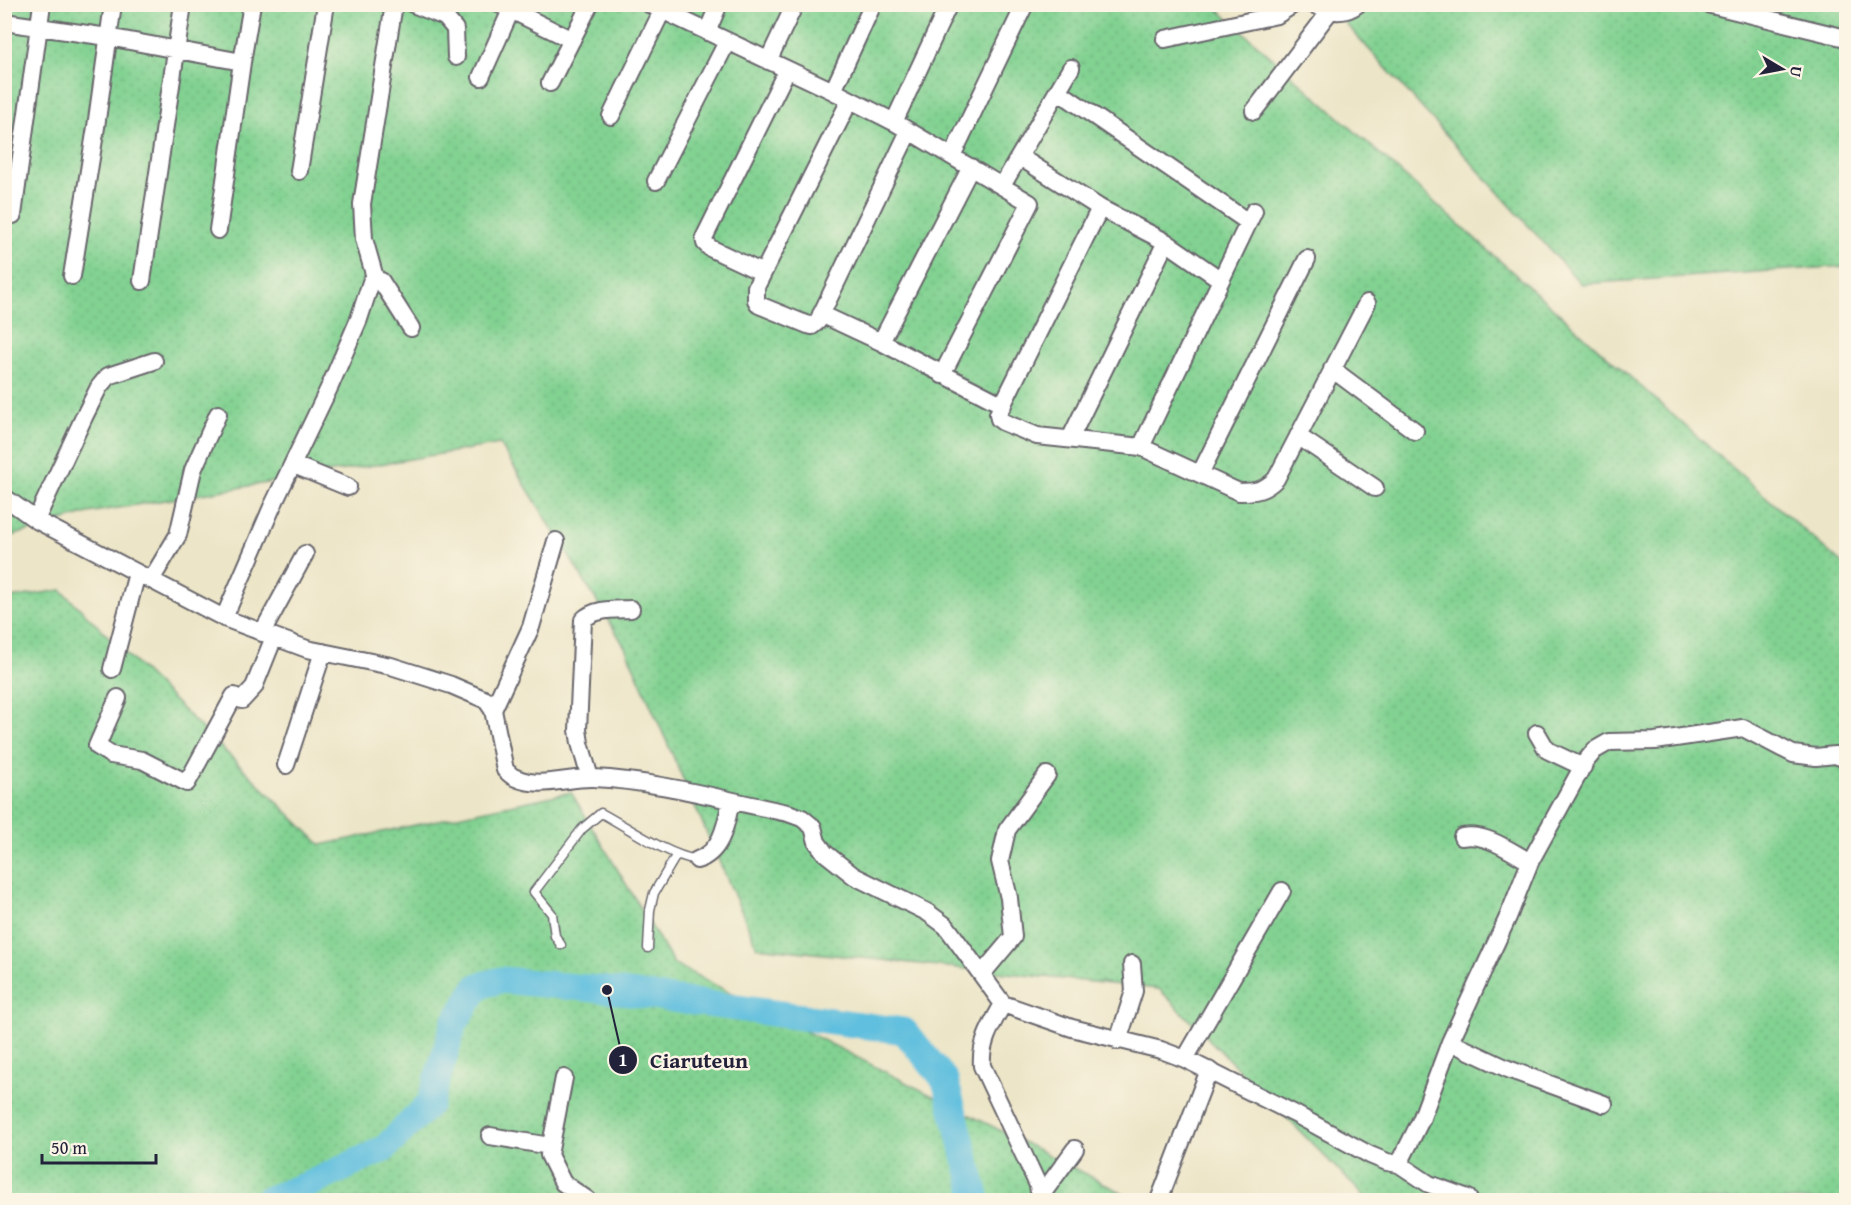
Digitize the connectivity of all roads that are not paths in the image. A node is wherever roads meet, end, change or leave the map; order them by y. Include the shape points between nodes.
1 (42, 4) edge
2 (112, 4) edge
3 (183, 4) edge
4 (252, 4) edge
5 (326, 4) edge
6 (394, 4) edge
7 (413, 4) edge
8 (590, 4) edge
9 (720, 4) edge
10 (795, 4) edge
11 (873, 4) edge
12 (949, 4) edge
13 (1025, 4) edge
14 (1293, 4) edge
15 (1312, 4) edge
16 (1358, 4) edge
17 (1707, 4) edge
18 (505, 7) edge
19 (655, 8) edge
20 (1330, 11) junction
21 (4, 22) edge
22 (39, 26) junction
23 (707, 32) junction
24 (108, 38) junction
25 (1165, 39) dead end
26 (1846, 39) edge
27 (572, 40) junction
28 (728, 42) junction
29 (176, 50) junction
30 (456, 57) dead end
31 (768, 61) junction
32 (242, 62) junction
33 (1071, 69) dead end
34 (787, 70) junction
35 (481, 77) dead end
36 (550, 83) dead end
37 (833, 91) junction
38 (1058, 91) junction
39 (850, 100) junction
40 (1254, 111) dead end
41 (611, 116) dead end
42 (894, 122) junction
43 (909, 131) junction
44 (952, 156) junction
45 (1020, 156) junction
46 (971, 167) junction
47 (299, 171) dead end
48 (656, 181) dead end
49 (1002, 186) junction
50 (1100, 208) junction
51 (13, 214) dead end
52 (218, 230) dead end
53 (1166, 242) junction
54 (1307, 259) dead end
55 (763, 273) junction
56 (72, 276) dead end
57 (1221, 280) junction
58 (142, 281) dead end
59 (376, 281) junction
60 (1366, 303) dead end
61 (821, 314) junction
62 (411, 328) dead end
63 (881, 342) junction
64 (154, 361) dead end
65 (1332, 369) junction
66 (942, 375) junction
67 (1003, 405) junction
68 (218, 414) dead end
69 (1415, 431) dead end
70 (1298, 436) junction
71 (1070, 439) junction
72 (1141, 447) junction
73 (294, 465) junction
74 (1200, 474) junction
75 (348, 487) dead end
76 (1375, 488) dead end
77 (4, 497) edge
78 (36, 520) junction
79 (556, 541) dead end
80 (305, 554) dead end
81 (144, 577) junction
82 (631, 609) dead end
83 (224, 618) junction
84 (268, 635) junction
85 (323, 652) junction
86 (112, 669) dead end
87 (118, 698) dead end
88 (493, 710) junction
89 (1537, 733) dead end
90 (1846, 759) edge
91 (286, 765) dead end
92 (1583, 767) junction
93 (1047, 775) dead end
94 (590, 778) junction
95 (731, 801) junction
96 (1462, 837) dead end
97 (677, 854) junction
98 (697, 860) joint
99 (1530, 862) junction
100 (1282, 891) dead end
101 (561, 945) dead end
102 (648, 948) dead end
103 (1132, 964) dead end
104 (982, 974) junction
105 (1003, 1004) junction
106 (1118, 1041) junction
107 (1450, 1042) junction
108 (1185, 1059) junction
109 (1209, 1070) junction
110 (564, 1078) dead end
111 (1604, 1104) dead end
112 (490, 1136) dead end
113 (550, 1146) junction
114 (1076, 1149) dead end
115 (1399, 1164) junction
116 (1040, 1199) edge
117 (588, 1200) edge
118 (1159, 1200) edge
119 (1469, 1200) edge

1 - 22 street
2 - 24 street
3 - 29 street
4 - 32 street
5 - 47 street
6 - 59 street via 362,204 364,239
7 - 30 street via 445,17 455,29
8 - 27 street
9 - 23 street
10 - 31 street
11 - 37 street
12 - 42 street
13 - 44 street
14 - 25 street via 1277,15
15 - 20 street
16 - 20 street via 1346,12
17 - 26 street
18 - 27 street
18 - 35 street
19 - 23 street
19 - 41 street
20 - 40 street
21 - 22 street
22 - 24 street
22 - 51 street
23 - 28 street
24 - 29 street
24 - 56 street
27 - 36 street
28 - 31 street
28 - 48 street
29 - 32 street
29 - 58 street
31 - 34 street
32 - 52 street
33 - 38 street
34 - 37 street
34 - 55 street via 705,238 710,248
37 - 39 street
38 - 45 street
38 - 57 street via 1251,217
39 - 42 street
39 - 55 street
42 - 43 street
43 - 44 street
43 - 61 street
44 - 46 street
45 - 49 street
45 - 50 street
46 - 49 street
46 - 63 street
49 - 66 street via 1030,203
50 - 53 street
50 - 67 street
53 - 57 street
53 - 71 street
54 - 74 street
55 - 61 street via 755,293 759,304 812,326
57 - 72 street
59 - 62 street via 387,288
59 - 73 street via 371,282 359,319
60 - 65 street
61 - 63 street
63 - 66 street
64 - 78 street via 108,376 84,417
65 - 69 street
65 - 70 street
66 - 67 street
67 - 71 street via 998,414 1004,422 1037,436
68 - 81 street via 193,470 178,536
70 - 74 street via 1276,479 1267,488 1239,492
70 - 76 street
71 - 72 street
72 - 74 street
73 - 75 street
73 - 83 street
77 - 78 street
78 - 81 street
79 - 88 street via 531,627
80 - 84 street
81 - 83 street
81 - 86 street
82 - 94 street via 597,611 583,620 578,730
83 - 84 street
84 - 85 street
84 - 87 street via 254,687 242,700 234,696 187,783 142,760 111,755 97,746
85 - 88 street via 391,666 451,685 486,700
85 - 91 street
88 - 94 street via 505,770 515,778 535,782
89 - 92 street via 1541,752
90 - 92 street via 1792,754 1743,728 1668,740 1609,742 1595,750
92 - 99 street
93 - 104 street via 1007,830 1000,861 1013,937
94 - 95 street via 616,779
95 - 98 street via 724,833 707,857
95 - 104 street via 802,818 813,827 825,853 854,876 927,912 946,927
96 - 99 street via 1473,834 1484,838
97 - 98 lane
97 - 101 lane via 602,813 582,829 534,892 552,914 555,936
97 - 102 lane via 654,893
99 - 107 street
100 - 108 street
103 - 106 street via 1134,991
104 - 105 street
105 - 106 street
105 - 116 street via 983,1044 982,1066 1038,1185
106 - 108 street
107 - 111 street via 1508,1069
107 - 115 street
108 - 109 street
109 - 115 street via 1370,1155
109 - 118 street
110 - 113 street
112 - 113 street
113 - 117 street via 549,1155 563,1183
114 - 116 street
115 - 119 street via 1429,1184

